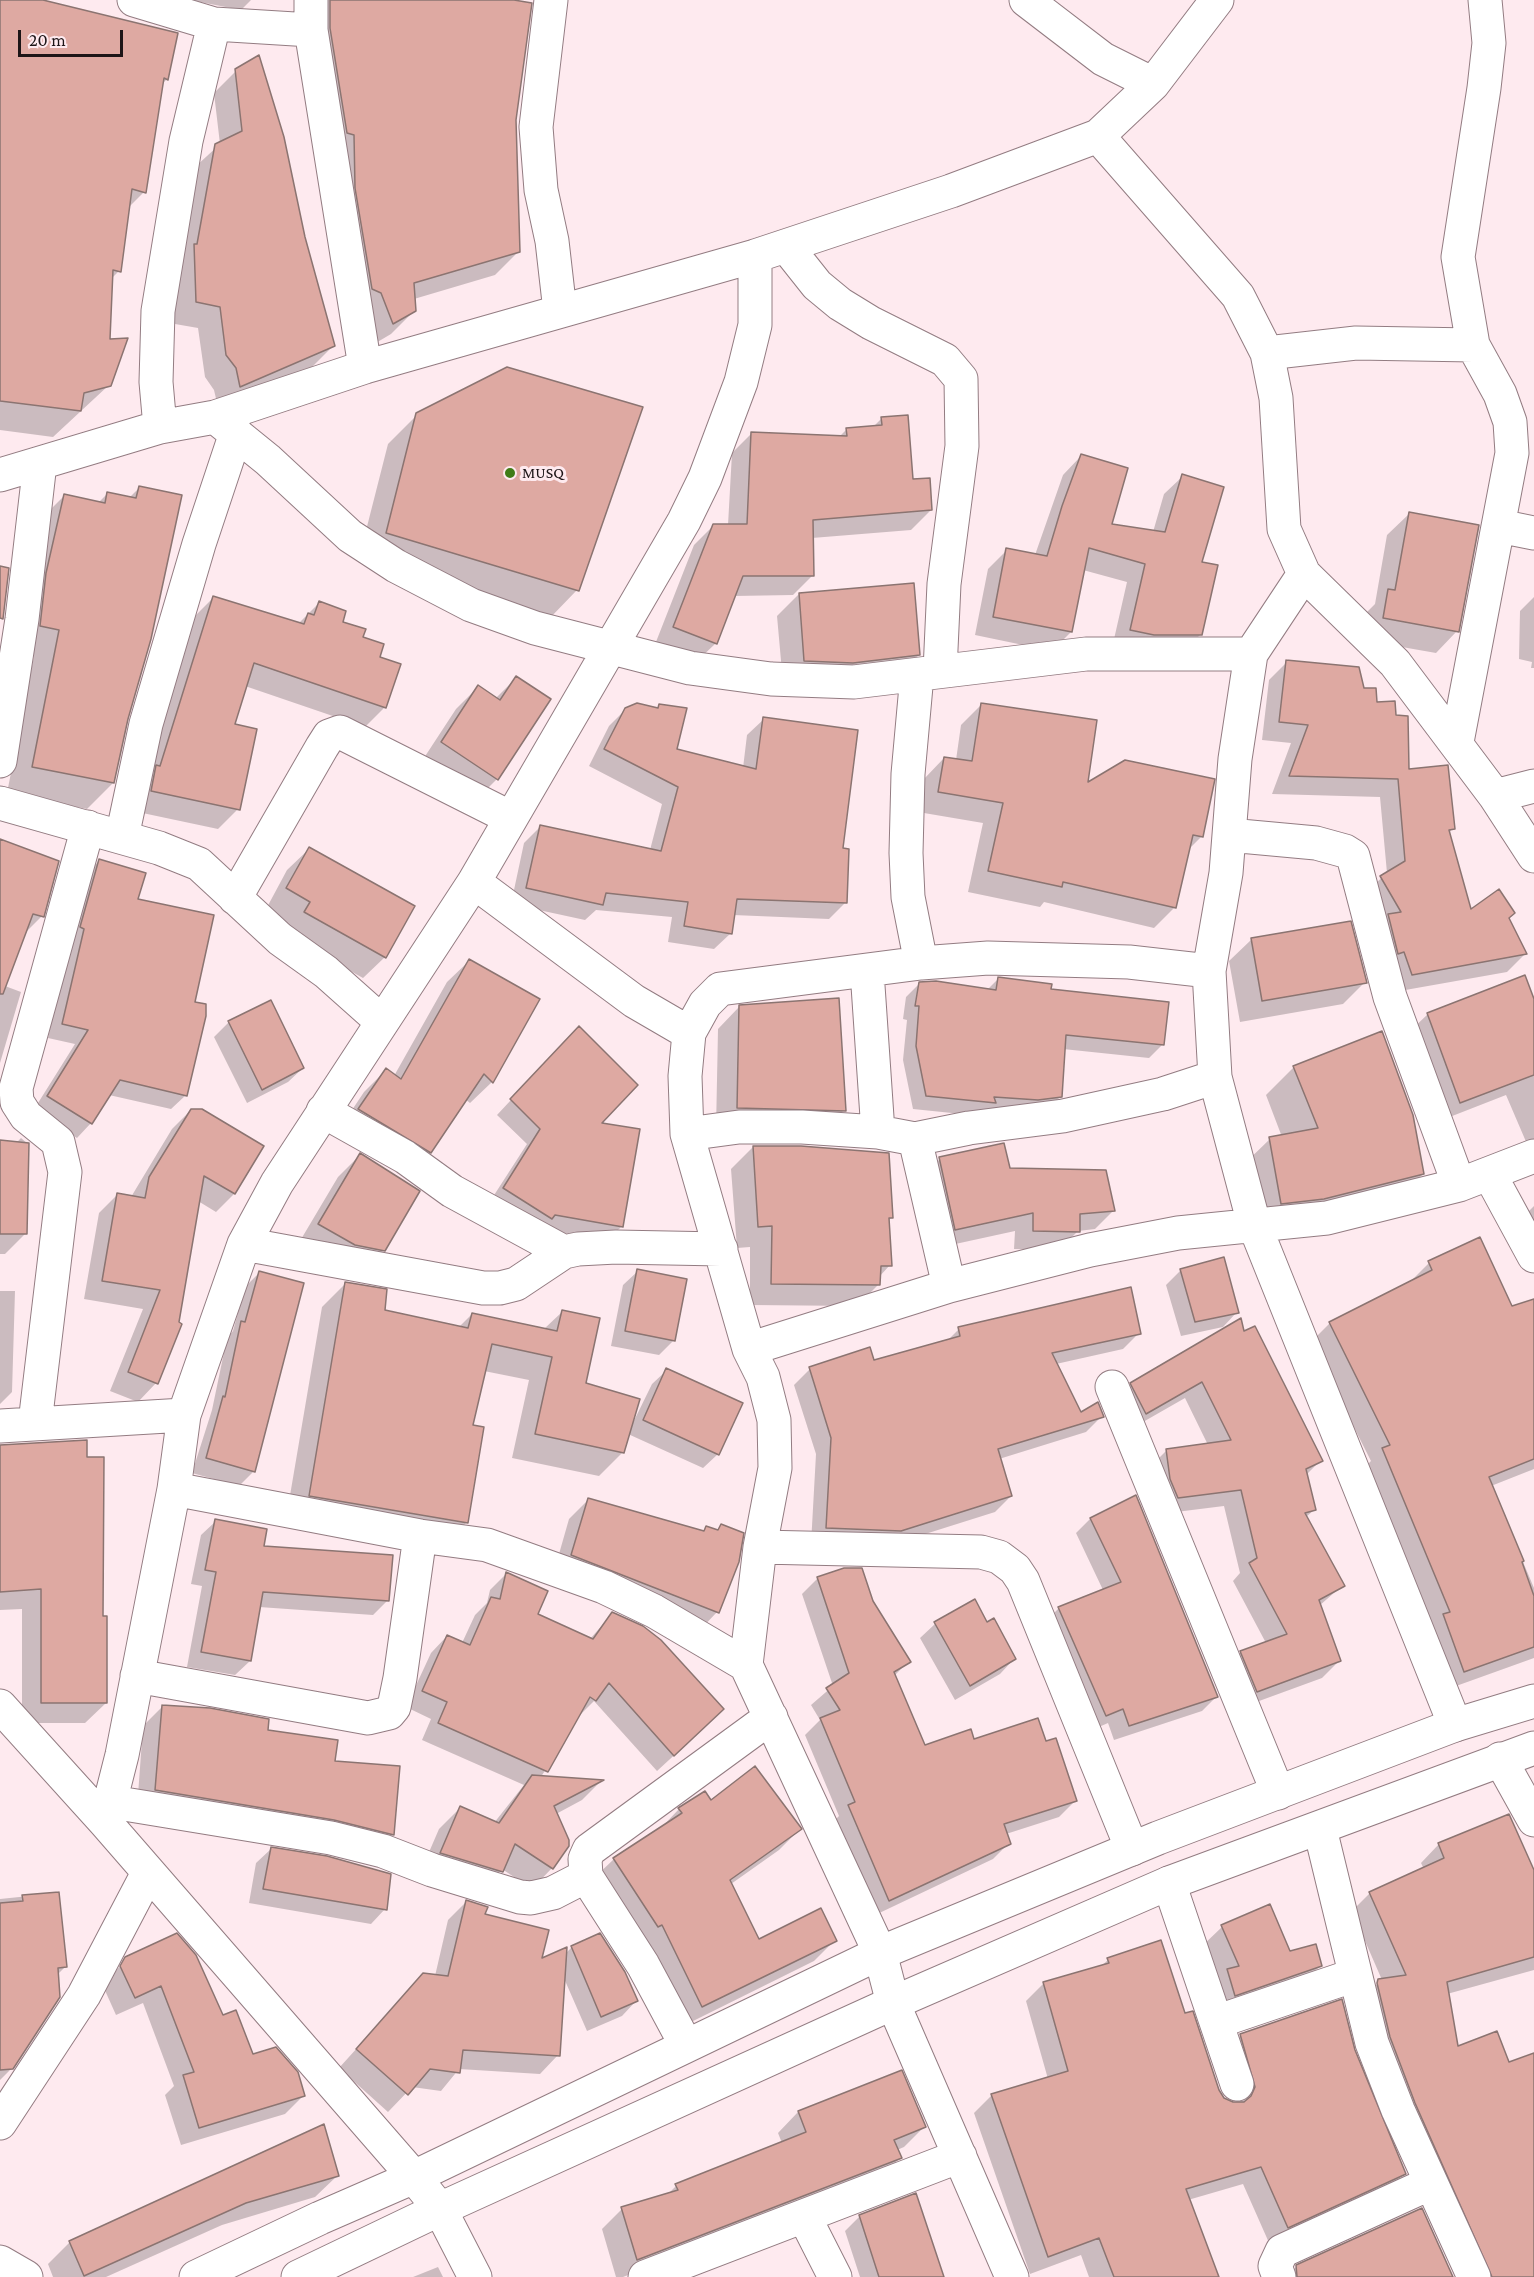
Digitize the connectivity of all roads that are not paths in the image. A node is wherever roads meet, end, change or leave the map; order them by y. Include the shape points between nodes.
1 (134, 0) edge
2 (551, 0) edge
3 (1026, 0) edge
4 (1217, 0) edge
5 (1485, 0) edge
6 (311, 15) edge
7 (214, 24) junction
8 (1153, 84) junction
9 (1098, 136) junction
10 (786, 246) junction
11 (755, 256) junction
12 (560, 311) junction
13 (1473, 345) junction
14 (1267, 354) junction
15 (364, 367) junction
16 (225, 425) junction
17 (160, 427) junction
18 (40, 464) junction
19 (0, 476) edge
20 (1499, 526) junction
21 (1534, 533) edge
22 (1304, 574) junction
23 (610, 649) junction
24 (1251, 654) junction
25 (928, 673) junction
26 (1457, 742) junction
27 (0, 761) edge
28 (1534, 786) edge
29 (1495, 796) junction
30 (0, 803) edge
31 (512, 818) junction
32 (88, 827) junction
33 (1229, 834) junction
34 (122, 837) junction
35 (1534, 856) edge
36 (474, 882) junction
37 (234, 898) junction
38 (921, 963) junction
39 (867, 971) junction
40 (1209, 971) junction
41 (381, 1021) junction
42 (689, 1033) junction
43 (1215, 1077) junction
44 (323, 1111) junction
45 (878, 1132) junction
46 (687, 1134) junction
47 (915, 1138) junction
48 (1534, 1156) edge
49 (1490, 1175) junction
50 (1459, 1185) junction
51 (1254, 1224) junction
52 (244, 1244) junction
53 (721, 1249) junction
54 (564, 1252) junction
55 (1534, 1256) edge
56 (949, 1286) junction
57 (749, 1349) junction
58 (1112, 1387) dead end
59 (184, 1415) junction
60 (35, 1423) junction
61 (0, 1426) edge
62 (174, 1489) junction
63 (420, 1536) junction
64 (760, 1547) junction
65 (746, 1665) junction
66 (136, 1676) junction
67 (1534, 1701) edge
68 (0, 1706) edge
69 (771, 1717) junction
70 (1455, 1725) junction
71 (1534, 1748) edge
72 (1500, 1759) junction
73 (1278, 1793) junction
74 (108, 1812) junction
75 (1534, 1820) edge
76 (1320, 1829) junction
77 (1132, 1849) junction
78 (148, 1873) junction
79 (586, 1876) junction
80 (1169, 1883) junction
81 (880, 1953) junction
82 (1355, 1975) junction
83 (893, 2003) junction
84 (1216, 2022) junction
85 (686, 2045) junction
86 (1237, 2084) dead end
87 (0, 2123) edge
88 (960, 2156) junction
89 (414, 2177) junction
90 (1431, 2183) junction
91 (440, 2209) junction
92 (804, 2216) junction
93 (0, 2262) edge
94 (26, 2277) edge
95 (196, 2277) edge
96 (298, 2277) edge
97 (475, 2277) edge
98 (645, 2277) edge
99 (835, 2277) edge
100 (1012, 2277) edge
101 (1279, 2277) edge
102 (1474, 2277) edge

1 - 7 street
2 - 12 street via 536,127 541,190
3 - 8 street via 1103,59
4 - 8 street
5 - 13 street via 1489,43 1458,257
6 - 7 street
6 - 15 street
7 - 17 street via 186,141 158,311 156,382
8 - 9 street
9 - 10 street
9 - 14 street via 1238,296
10 - 11 street
10 - 25 street via 817,285 840,304 945,360 961,379 962,446
11 - 12 street
11 - 23 street via 755,325 741,382 694,499
12 - 15 street
13 - 14 street via 1356,343
13 - 20 street via 1500,394 1510,422 1512,453
14 - 22 street via 1276,398 1284,530
15 - 16 street
16 - 17 street
16 - 23 street via 320,505 350,536 396,566 471,605
16 - 34 street via 199,544 146,724
17 - 18 street
18 - 19 street
18 - 27 street
20 - 21 street
20 - 26 street
22 - 24 street
22 - 26 street via 1395,663
23 - 25 street via 690,668 771,679 854,682
23 - 31 street
24 - 25 street via 1086,654
24 - 33 street via 1235,759
25 - 38 street via 908,774 906,853 908,897
26 - 29 street
28 - 29 street
29 - 35 street
30 - 32 street
31 - 36 street
31 - 37 street via 340,732 329,736
32 - 34 street
32 - 60 street via 16,1089 17,1102 26,1116 58,1142 65,1172
33 - 40 street
33 - 50 street via 1316,843 1353,856 1390,997
34 - 37 street via 199,864
36 - 41 street
36 - 42 street via 634,1001
37 - 41 street
38 - 39 street
38 - 40 street via 988,958 1129,962
39 - 42 street via 720,989 705,1004
39 - 45 street
40 - 43 street
41 - 44 street
42 - 46 street via 685,1076
43 - 47 street via 1163,1094 1063,1116
43 - 51 street
44 - 52 street
44 - 54 street via 405,1157 452,1191
45 - 46 street via 739,1127
45 - 47 street
46 - 53 street
47 - 56 street
48 - 49 street
49 - 50 street
49 - 55 street
50 - 51 street via 1327,1218
51 - 56 street via 1101,1248
51 - 70 street
52 - 54 street via 483,1288 516,1284
52 - 59 street
53 - 54 street via 616,1247
53 - 57 street
56 - 57 street
57 - 64 street via 764,1377 774,1420 775,1468
58 - 73 street
59 - 60 street
59 - 62 street
60 - 61 street
62 - 63 street
62 - 66 street
63 - 65 street via 487,1545 604,1587 654,1611
63 - 66 street via 400,1678 389,1713 368,1718
64 - 65 street
64 - 77 street via 981,1552 999,1557 1015,1569
65 - 69 street
66 - 74 street
67 - 70 street
68 - 74 street
69 - 79 street via 589,1850
69 - 81 street
70 - 73 street
71 - 72 street
72 - 75 street
72 - 76 street
73 - 77 street
74 - 78 street
74 - 79 street via 332,1838 520,1897 553,1893
76 - 80 street
76 - 82 street
77 - 81 street
78 - 87 street via 84,1995
78 - 89 street
79 - 85 street via 643,1965
80 - 83 street
80 - 84 street
81 - 83 street
81 - 85 street
82 - 84 street
82 - 90 street via 1372,2043
83 - 88 street
83 - 91 street
84 - 86 street
85 - 89 street
88 - 92 street
88 - 100 street
89 - 91 street
89 - 95 street
90 - 101 street via 1282,2251 1275,2266
90 - 102 street
91 - 96 street
91 - 97 street
92 - 98 street
92 - 99 street
93 - 94 street

